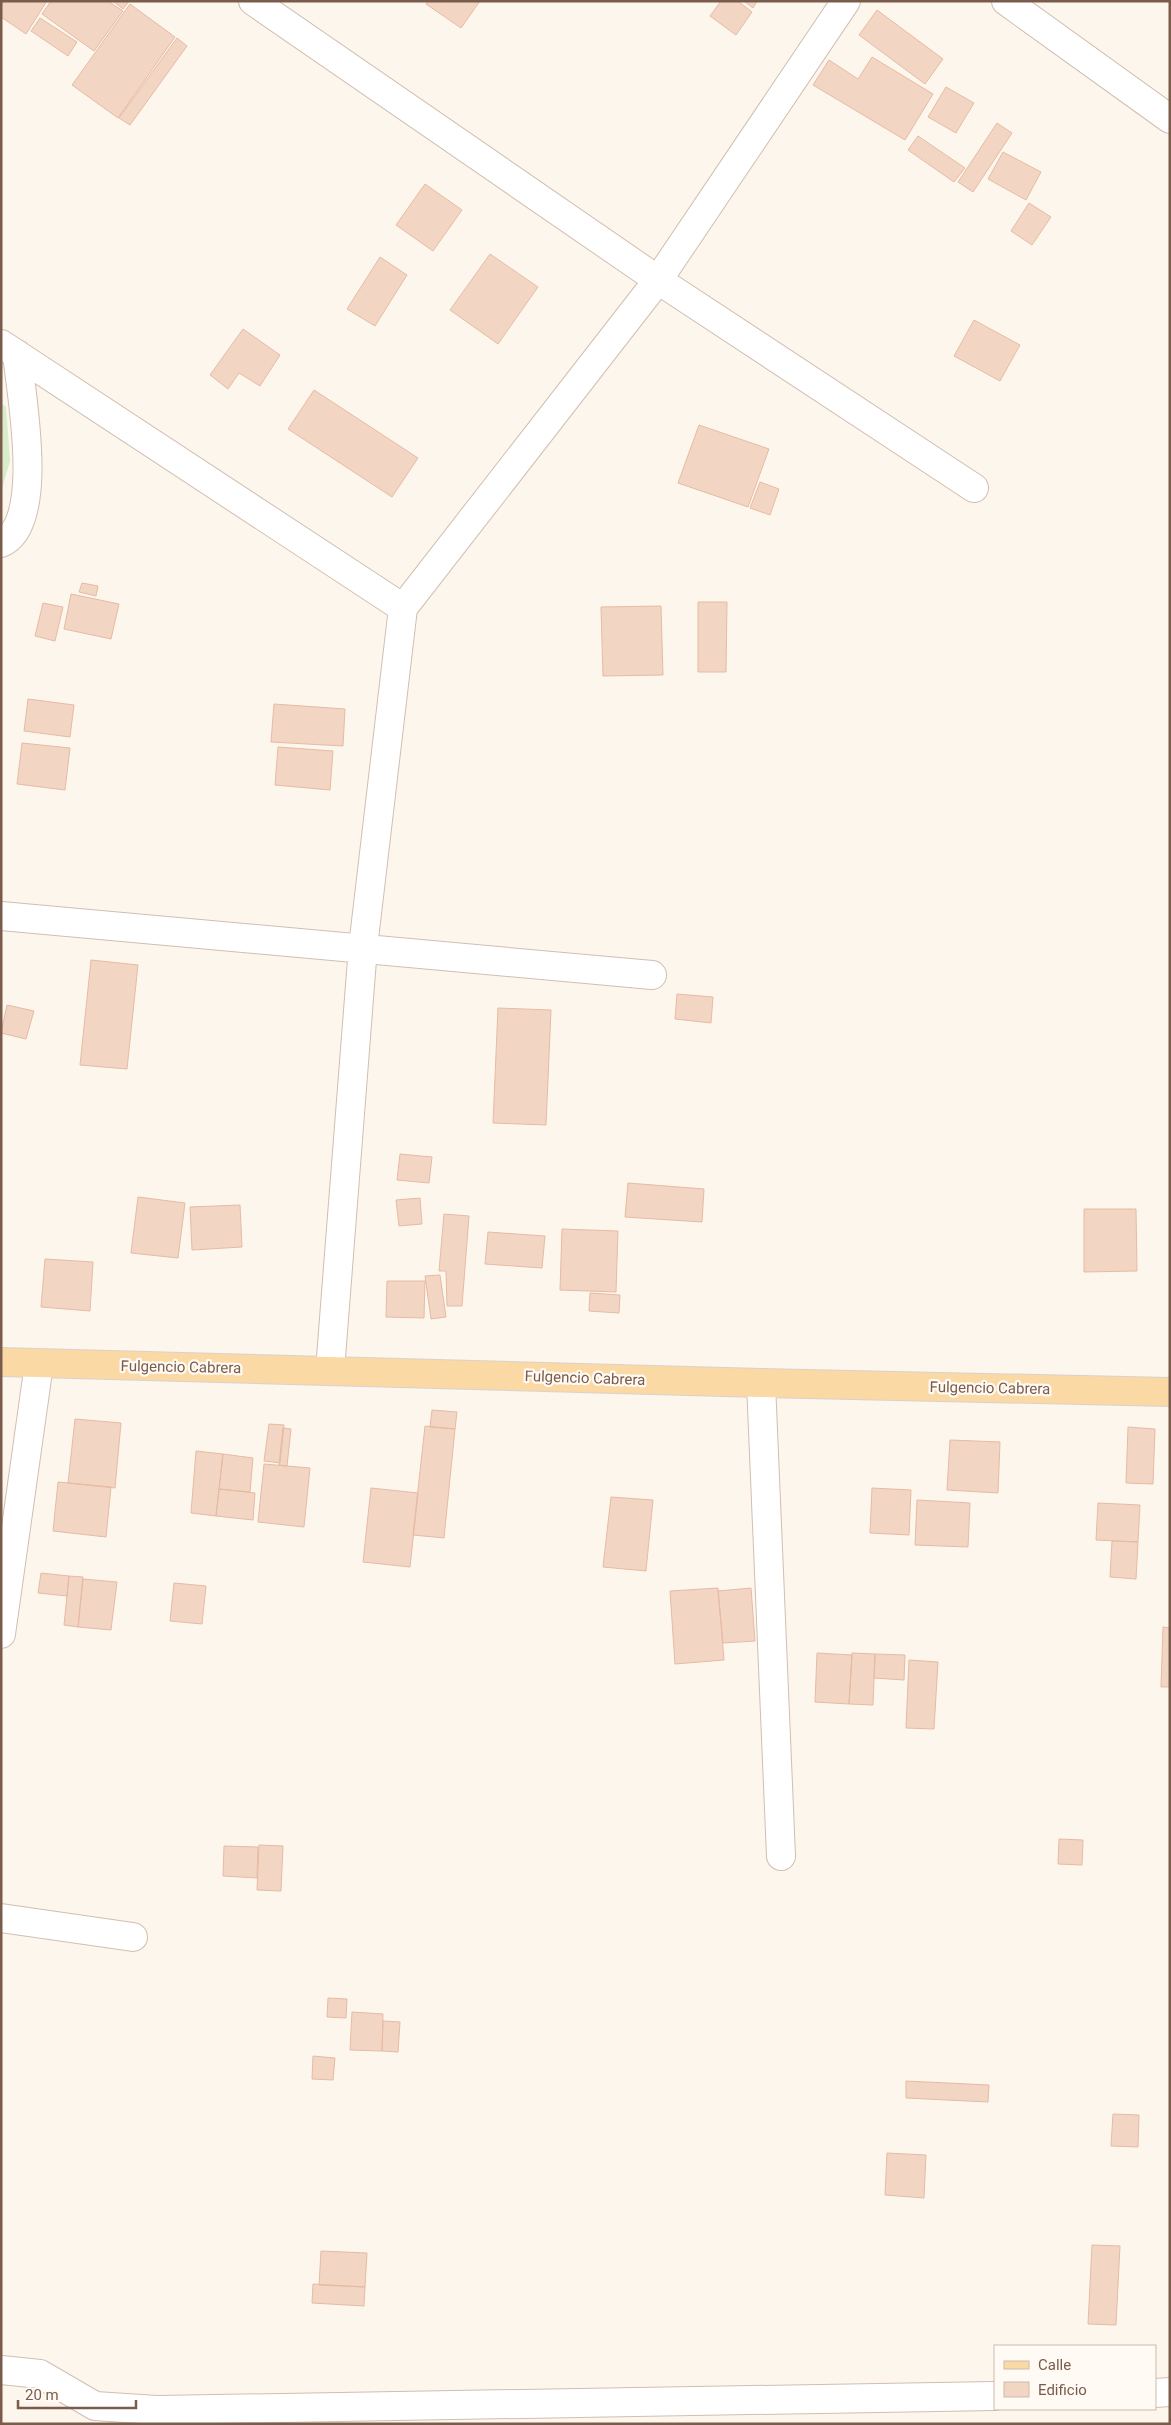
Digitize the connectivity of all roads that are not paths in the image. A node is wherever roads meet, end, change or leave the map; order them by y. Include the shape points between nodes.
1 (253, 1) edge
2 (846, 1) edge
3 (1006, 1) edge
4 (1170, 119) edge
5 (658, 280) junction
6 (9, 349) edge
7 (974, 488) dead end
8 (1, 543) edge
9 (403, 608) junction
10 (1, 916) edge
11 (363, 947) junction
12 (652, 975) dead end
13 (1, 1362) edge
14 (39, 1364) junction
15 (330, 1370) junction
16 (761, 1383) junction
17 (1170, 1392) edge
18 (1, 1634) edge
19 (780, 1856) dead end
20 (1, 1918) edge
21 (133, 1937) dead end
22 (1, 2370) edge
23 (1170, 2392) edge
24 (1156, 2393) edge
25 (994, 2396) edge

1 - 5 street
2 - 5 street
3 - 4 street
5 - 7 street
5 - 9 street
6 - 8 street via 28,454 27,490 21,518 13,535
6 - 9 street
9 - 11 street
10 - 11 street
11 - 12 street
11 - 15 street
13 - 14 main road, Fulgencio Cabrera
14 - 15 main road, Fulgencio Cabrera
14 - 18 street
15 - 16 main road, Fulgencio Cabrera
16 - 17 main road, Fulgencio Cabrera
16 - 19 street
20 - 21 street
22 - 25 street via 40,2374 95,2406 158,2410
23 - 24 street

